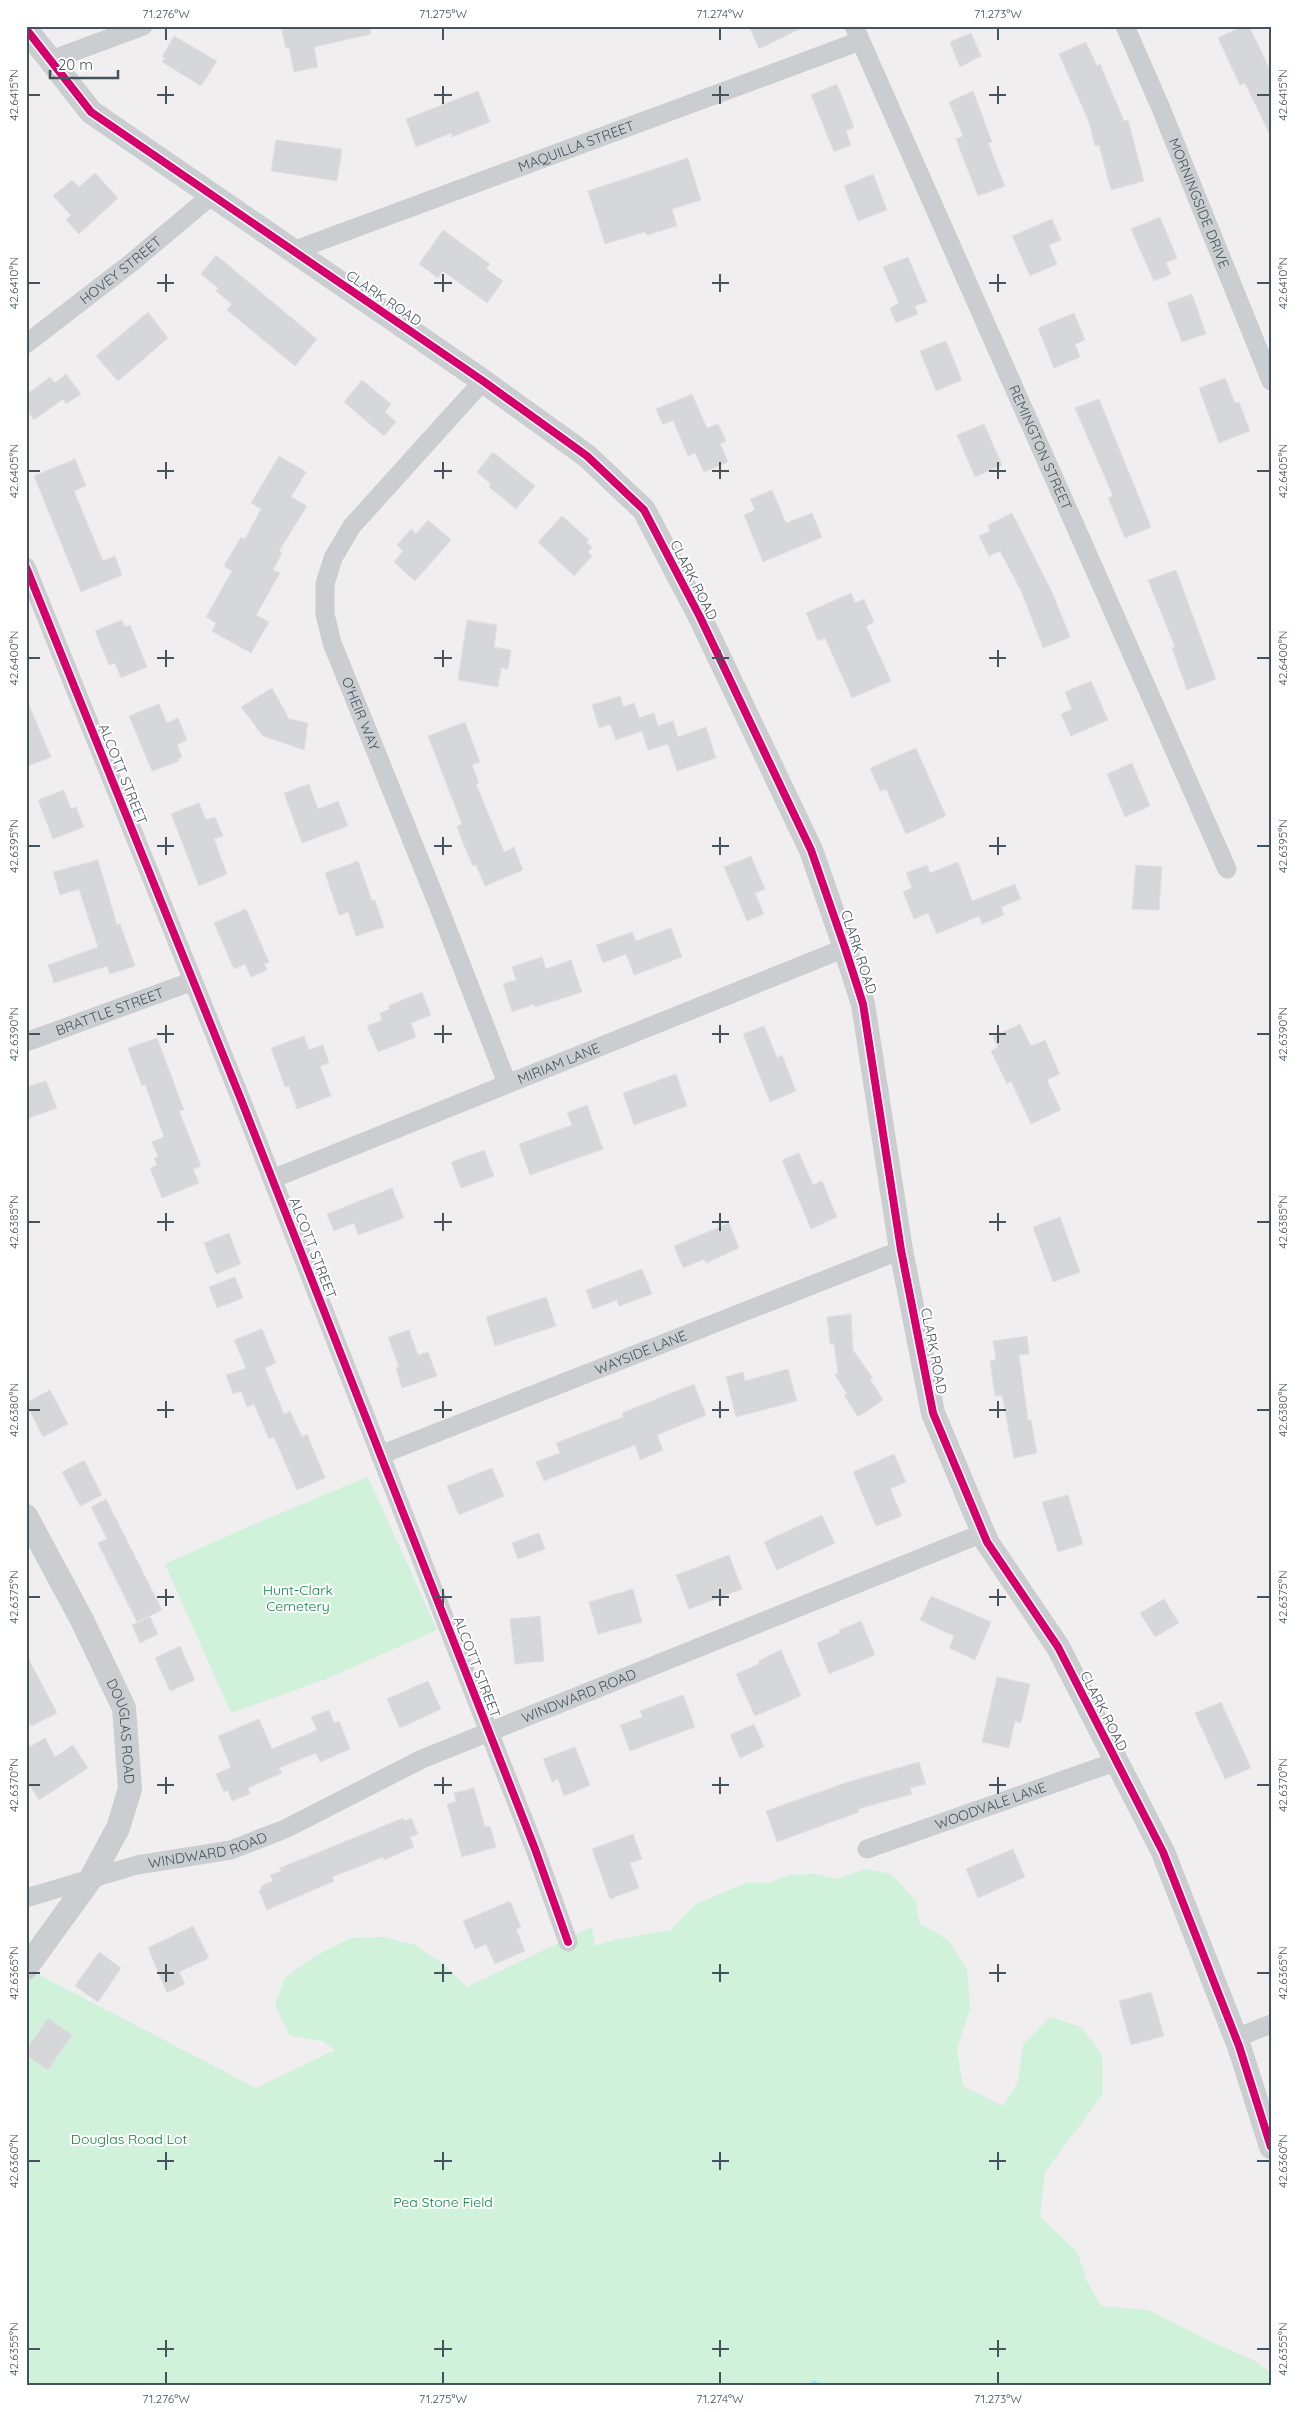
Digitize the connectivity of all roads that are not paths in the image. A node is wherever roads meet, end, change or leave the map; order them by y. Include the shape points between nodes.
1 (143, 26) edge
2 (1125, 26) edge
3 (26, 29) edge
4 (857, 34) edge
5 (51, 60) junction
6 (212, 194) junction
7 (293, 251) junction
8 (26, 344) edge
9 (483, 381) junction
10 (1271, 381) edge
11 (26, 567) edge
12 (1227, 869) dead end
13 (845, 948) junction
14 (193, 981) junction
15 (26, 1042) edge
16 (506, 1083) junction
17 (272, 1179) junction
18 (901, 1250) junction
19 (380, 1455) junction
20 (26, 1516) edge
21 (983, 1533) junction
22 (489, 1732) junction
23 (1115, 1762) junction
24 (867, 1849) dead end
25 (90, 1880) junction
26 (26, 1898) edge
27 (568, 1942) dead end
28 (26, 1968) edge
29 (1271, 2024) edge
30 (1236, 2038) junction
31 (1271, 2147) edge

1 - 5 street
2 - 10 street, MORNINGSIDE DRIVE
3 - 5 street, CLARK ROAD
4 - 7 street, MAQUILLA STREET
4 - 12 street, REMINGTON STREET
5 - 6 street, CLARK ROAD via 91,112
6 - 7 street, CLARK ROAD
6 - 8 street, HOVEY STREET via 131,263
7 - 9 street, CLARK ROAD
9 - 13 street, CLARK ROAD via 587,456 644,510 700,617 811,850
9 - 16 street, O'HEIR WAY via 352,526 334,558 325,584 325,614 332,643
11 - 14 street, ALCOTT STREET
13 - 16 street, MIRIAM LANE
13 - 18 street, CLARK ROAD via 863,1004
14 - 15 street, BRATTLE STREET
14 - 17 street, ALCOTT STREET
16 - 17 street, MIRIAM LANE
17 - 19 street, ALCOTT STREET
18 - 19 street, WAYSIDE LANE
18 - 21 street, CLARK ROAD via 933,1413
19 - 22 street, ALCOTT STREET
20 - 25 street, DOUGLAS ROAD via 82,1620 124,1708 130,1789 118,1828
21 - 22 street, WINDWARD ROAD
21 - 23 street, CLARK ROAD via 1058,1648
22 - 25 street, WINDWARD ROAD via 422,1759 285,1829 231,1850 137,1865
22 - 27 street, ALCOTT STREET
23 - 24 street, WOODVALE LANE
23 - 30 street, CLARK ROAD via 1163,1852
25 - 26 street, WINDWARD ROAD
25 - 28 street, DOUGLAS ROAD
29 - 30 street
30 - 31 street, CLARK ROAD

